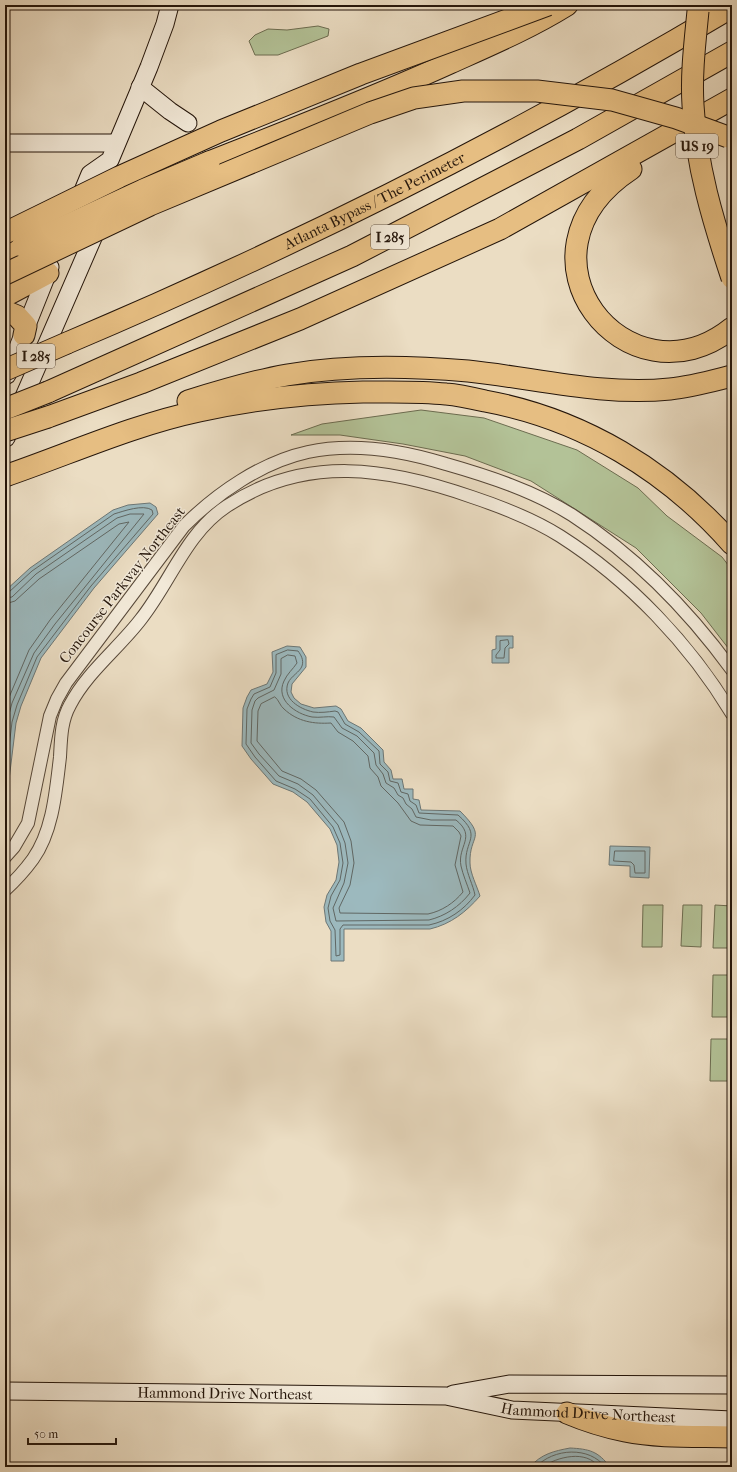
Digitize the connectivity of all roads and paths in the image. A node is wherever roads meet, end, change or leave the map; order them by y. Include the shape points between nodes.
1 (170, 5) edge
2 (548, 5) edge
3 (567, 5) edge
4 (699, 5) edge
5 (727, 10) edge
6 (727, 56) edge
7 (140, 87) junction
8 (732, 99) edge
9 (188, 123) dead end
10 (691, 123) junction
11 (732, 139) edge
12 (5, 143) edge
13 (116, 143) junction
14 (110, 160) junction
15 (5, 233) edge
16 (14, 250) edge
17 (48, 273) junction
18 (5, 274) edge
19 (732, 278) edge
20 (5, 296) edge
21 (5, 311) edge
22 (732, 328) edge
23 (24, 335) junction
24 (5, 370) edge
25 (732, 376) edge
26 (5, 379) edge
27 (5, 409) edge
28 (5, 432) edge
29 (120, 433) junction
30 (5, 440) edge
31 (5, 476) edge
32 (732, 544) edge
33 (732, 670) edge
34 (732, 714) edge
35 (5, 857) edge
36 (5, 890) edge
37 (732, 1385) edge
38 (5, 1391) edge
39 (446, 1396) junction
40 (567, 1413) junction
41 (732, 1420) edge
42 (732, 1437) edge

1 - 7 main road
2 - 15 highway, bridge via 361,74 221,131
3 - 16 highway, bridge via 507,38 433,71 143,190
4 - 19 highway, US 19, bridge via 693,105 699,165 707,201
5 - 24 highway, Atlanta Bypass / The Perimeter / I 285, bridge via 601,83 391,193 220,276
6 - 27 highway, I 285, bridge via 578,139 352,256
7 - 9 main road
7 - 13 main road
8 - 10 highway
10 - 22 highway via 674,140 612,182 595,201 584,220 576,243 579,281 590,307 609,328 629,342 648,350 673,352 696,348
10 - 28 highway, bridge via 493,232 300,319 141,383
11 - 18 highway, bridge via 676,118 597,98 538,91 501,90 463,91 414,98 370,112 150,205
12 - 13 main road
13 - 14 main road
14 - 17 main road via 90,174
14 - 30 main road via 118,180
17 - 20 highway
17 - 23 main road
21 - 23 highway via 17,316 26,326
23 - 26 main road
25 - 29 highway via 670,389 627,390 580,387 469,371 381,368 288,375 184,402
29 - 31 highway
29 - 32 highway via 198,411 265,398 330,393 447,394 503,404 581,430 642,464 710,519
33 - 35 street, Concourse Parkway Northeast via 698,627 639,567 572,515 544,500 468,470 421,456 362,448 334,448 307,452 260,470 216,497 196,514 184,526 70,677 50,716 28,823
34 - 36 street, Concourse Parkway Northeast via 702,668 657,617 623,585 559,535 534,522 441,486 387,474 359,470 288,478 246,495 225,507 207,523 184,550 140,621 69,705 63,720 57,784 48,829 34,858
37 - 39 main road, Hammond Drive Northeast via 509,1384
38 - 39 main road, Hammond Drive Northeast
39 - 40 main road, Hammond Drive Northeast via 512,1410
40 - 41 main road, Hammond Drive Northeast
40 - 42 highway via 625,1431

